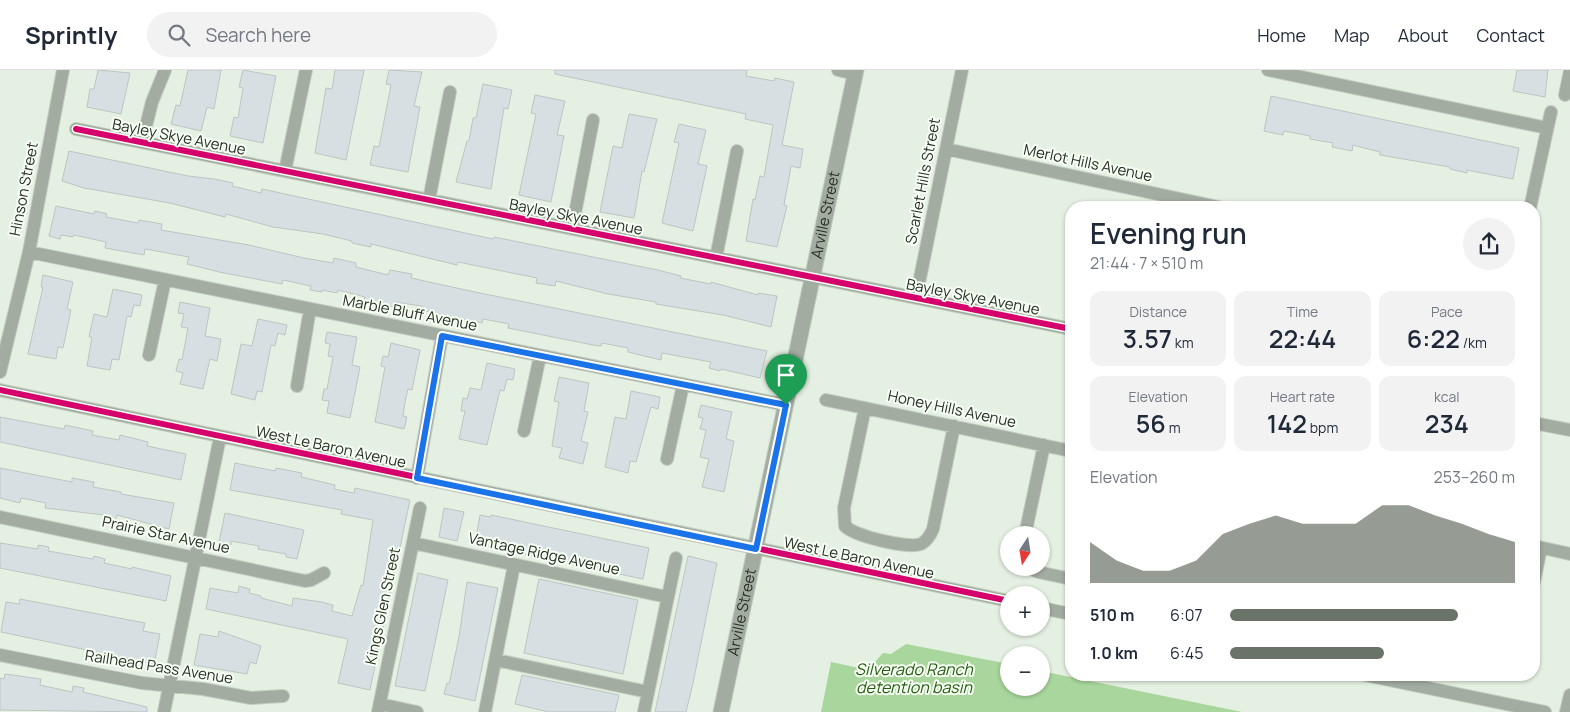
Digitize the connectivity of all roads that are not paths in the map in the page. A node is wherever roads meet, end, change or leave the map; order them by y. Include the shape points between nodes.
1 (63, 70) edge
2 (165, 70) edge
3 (306, 70) edge
4 (838, 70) edge
5 (962, 70) edge
6 (1268, 70) edge
7 (1570, 71) edge
8 (855, 72) edge
9 (1291, 72) edge
10 (450, 92) dead end
11 (1565, 95) dead end
12 (1550, 112) dead end
13 (593, 120) dead end
14 (1547, 128) junction
15 (76, 129) dead end
16 (142, 142) junction
17 (946, 150) junction
18 (737, 151) dead end
19 (285, 171) junction
20 (429, 200) junction
21 (1190, 201) edge
22 (1531, 201) edge
23 (572, 229) junction
24 (29, 252) junction
25 (716, 258) junction
26 (812, 277) junction
27 (165, 280) junction
28 (916, 298) junction
29 (310, 309) junction
30 (1065, 329) edge
31 (442, 336) junction
32 (149, 355) dead end
33 (540, 356) junction
34 (0, 372) edge
35 (683, 384) junction
36 (297, 386) dead end
37 (0, 390) edge
38 (826, 400) dead end
39 (786, 405) junction
40 (865, 408) junction
41 (1540, 424) edge
42 (954, 426) junction
43 (1570, 430) edge
44 (524, 431) dead end
45 (220, 437) junction
46 (1044, 445) junction
47 (1065, 450) edge
48 (667, 459) dead end
49 (417, 478) junction
50 (420, 508) dead end
51 (0, 517) edge
52 (1027, 526) edge
53 (413, 543) junction
54 (1540, 548) edge
55 (756, 549) junction
56 (1570, 554) edge
57 (196, 558) junction
58 (676, 558) dead end
59 (514, 565) junction
60 (324, 573) dead end
61 (1050, 575) edge
62 (1065, 578) edge
63 (668, 597) junction
64 (1000, 599) edge
65 (1050, 610) edge
66 (1065, 613) edge
67 (0, 655) edge
68 (496, 660) junction
69 (1394, 681) edge
70 (170, 685) junction
71 (648, 692) junction
72 (1570, 695) edge
73 (284, 696) dead end
74 (379, 708) edge
75 (164, 712) edge
76 (417, 712) edge
77 (484, 712) edge
78 (644, 712) edge
79 (722, 712) edge
80 (1544, 712) edge
81 (1566, 712) edge

1 - 24 street, Hinson Street
2 - 16 street via 152,102
3 - 19 street
4 - 8 street
5 - 17 street, Scarlet Hills Street
6 - 9 street
7 - 11 street
8 - 26 street, Arville Street
9 - 14 street
10 - 20 street
12 - 14 street
13 - 23 street
14 - 22 street
15 - 16 street, Bayley Skye Avenue
16 - 19 street, Bayley Skye Avenue
17 - 21 street, Merlot Hills Avenue
17 - 28 street, Scarlet Hills Street
18 - 25 street
19 - 20 street, Bayley Skye Avenue
20 - 23 street, Bayley Skye Avenue
23 - 25 street, Bayley Skye Avenue
24 - 27 street, Marble Bluff Avenue
24 - 34 street, Hinson Street
25 - 26 street, Bayley Skye Avenue
26 - 28 street, Bayley Skye Avenue
26 - 39 street, Arville Street
27 - 29 street, Marble Bluff Avenue
27 - 32 street
28 - 30 street, Bayley Skye Avenue
29 - 31 street, Marble Bluff Avenue
29 - 36 street
31 - 33 street, Marble Bluff Avenue
31 - 49 street
33 - 35 street, Marble Bluff Avenue
33 - 44 street
35 - 39 street, Marble Bluff Avenue
35 - 48 street
37 - 45 street, West Le Baron Avenue
38 - 40 street, Honey Hills Avenue
39 - 55 street, Arville Street
40 - 42 street, Honey Hills Avenue
40 - 42 street via 844,508 845,526 859,535 910,545 924,542 933,529
41 - 43 street
42 - 46 street, Honey Hills Avenue
45 - 49 street, West Le Baron Avenue
45 - 57 street
46 - 47 street, Honey Hills Avenue
46 - 52 street
49 - 55 street, West Le Baron Avenue
50 - 53 street, Kings Glen Street
51 - 57 street, Prairie Star Avenue
53 - 59 street, Vantage Ridge Avenue
53 - 74 street, Kings Glen Street
54 - 56 street
55 - 64 street, West Le Baron Avenue
55 - 79 street, Arville Street
57 - 60 street, Prairie Star Avenue via 305,581
57 - 70 street
58 - 63 street
59 - 63 street, Vantage Ridge Avenue
59 - 68 street
61 - 62 street
63 - 71 street
65 - 66 street
67 - 70 street, Railhead Pass Avenue via 142,683
68 - 71 street
68 - 77 street
69 - 80 street
70 - 73 street, Railhead Pass Avenue via 251,698
70 - 75 street
71 - 78 street
72 - 81 street
74 - 76 street

